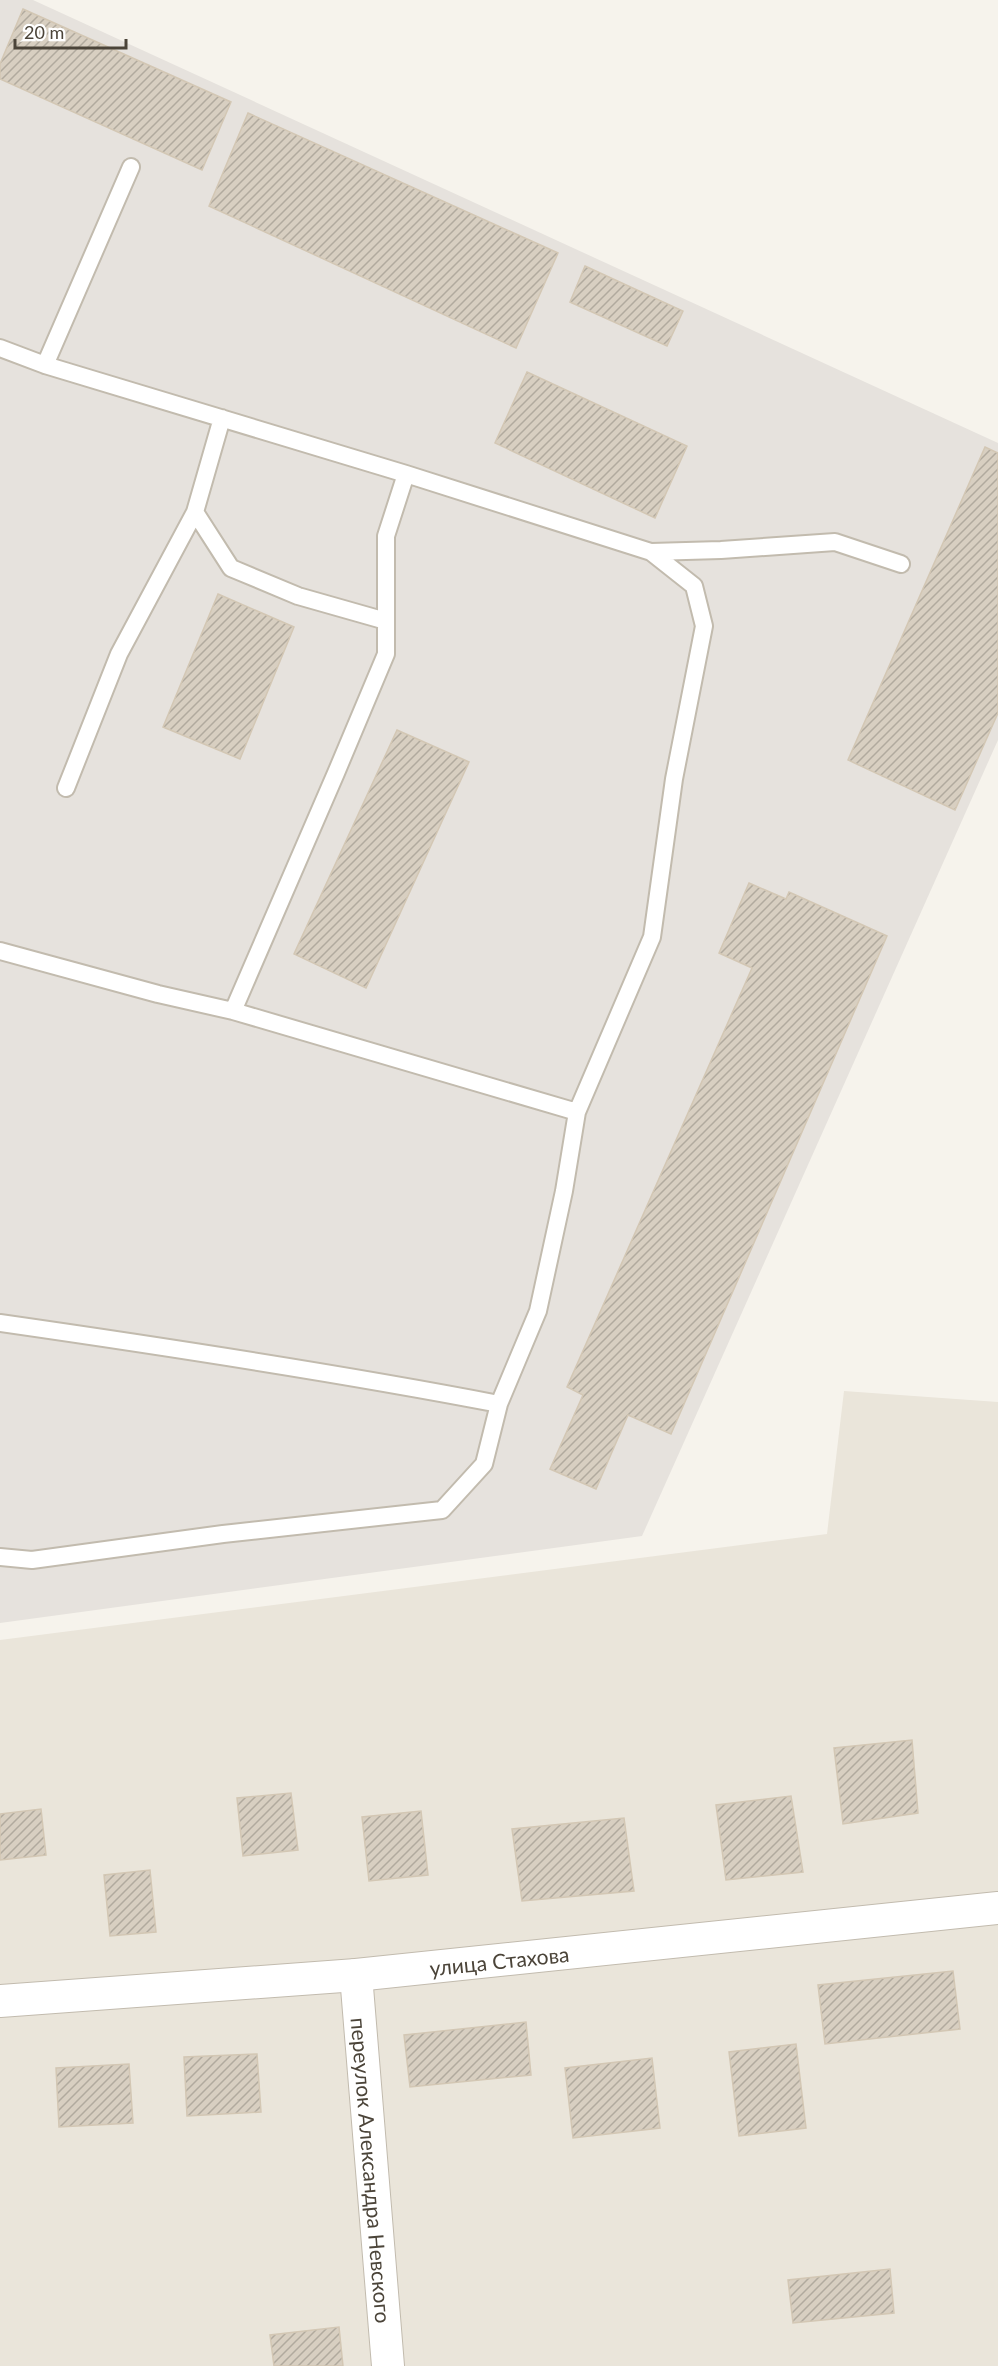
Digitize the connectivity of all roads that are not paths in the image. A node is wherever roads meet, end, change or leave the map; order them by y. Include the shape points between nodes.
1 (131, 167) dead end
2 (0, 348) edge
3 (45, 365) junction
4 (222, 418) junction
5 (406, 474) junction
6 (195, 512) junction
7 (651, 552) junction
8 (901, 564) dead end
9 (386, 621) junction
10 (66, 788) dead end
11 (0, 951) edge
12 (233, 1011) junction
13 (576, 1112) junction
14 (0, 1323) edge
15 (499, 1404) junction
16 (0, 1557) edge
17 (998, 1908) edge
18 (356, 1975) junction
19 (0, 2001) edge
20 (387, 2366) edge

1 - 3 lane
2 - 3 lane
3 - 4 lane
4 - 5 lane
4 - 6 lane
5 - 7 lane
5 - 9 lane via 386,536
6 - 9 lane via 231,568 298,596
6 - 10 lane via 118,654
7 - 8 lane via 835,542
7 - 13 lane via 694,586 704,626 674,779 652,937
9 - 12 lane via 386,654
11 - 12 lane
12 - 13 lane
13 - 15 lane via 564,1191 538,1311
14 - 15 lane via 202,1352
15 - 16 lane via 484,1464 442,1510 32,1560
17 - 18 street, улица Стахова
18 - 19 street, улица Стахова
18 - 20 street, переулок Александра Невского

